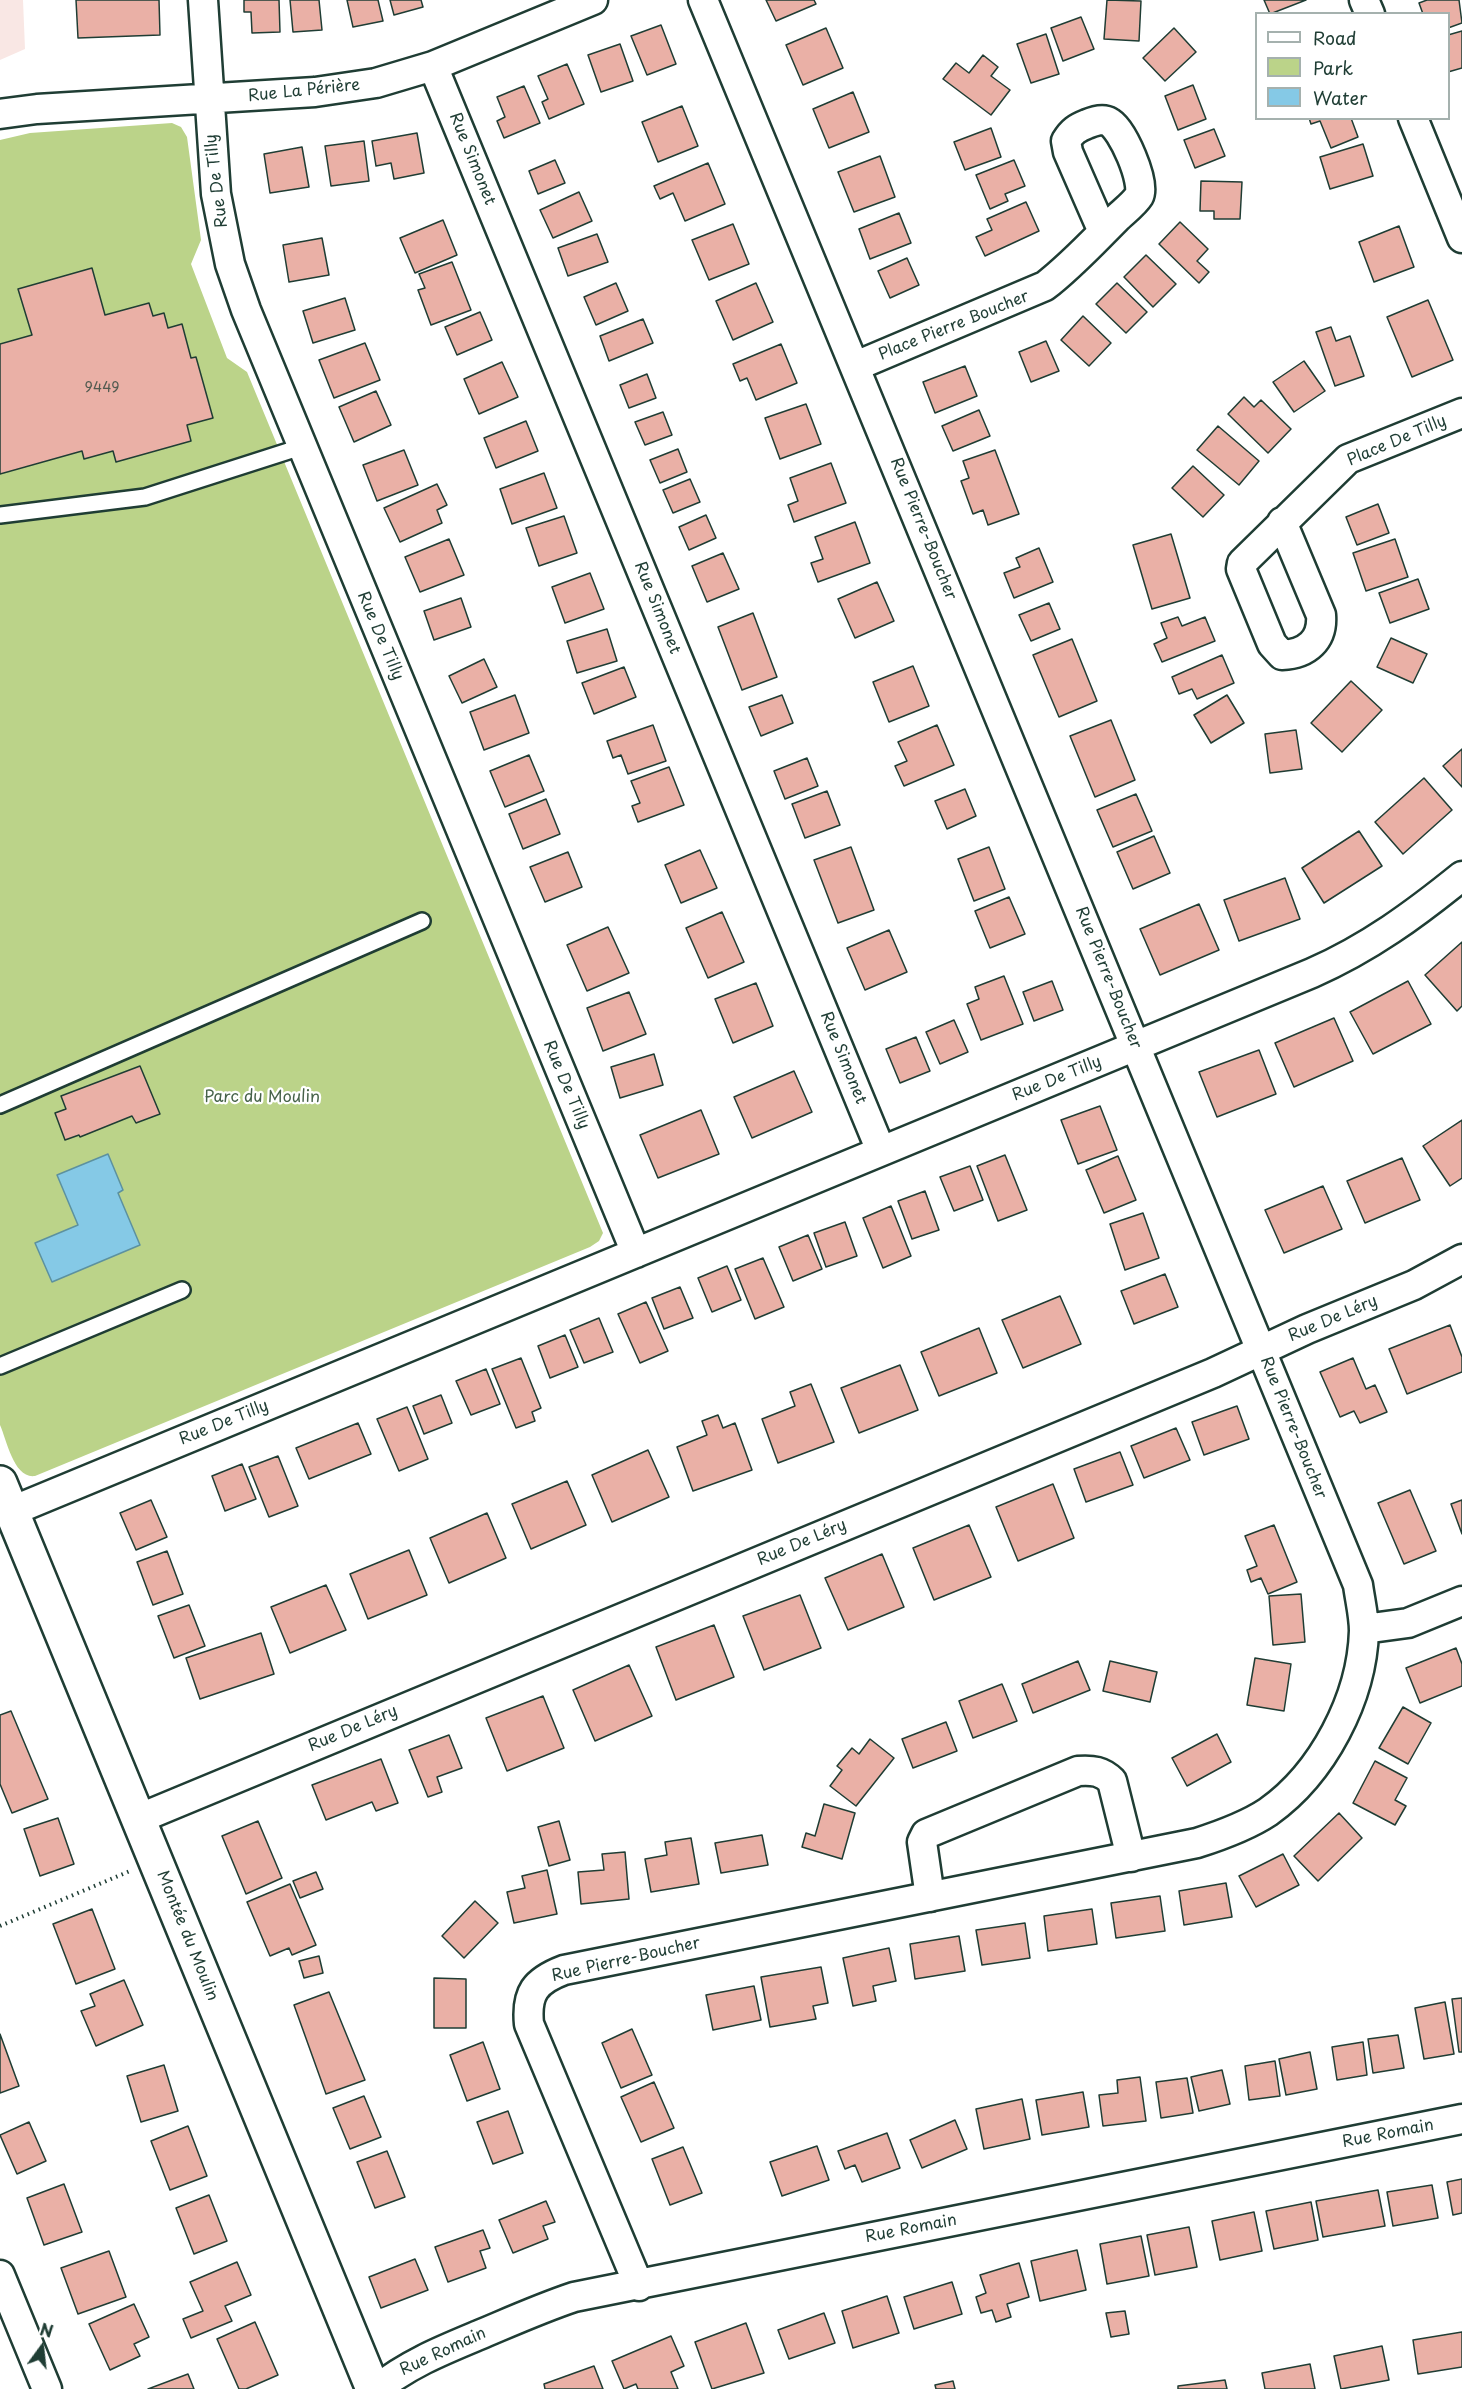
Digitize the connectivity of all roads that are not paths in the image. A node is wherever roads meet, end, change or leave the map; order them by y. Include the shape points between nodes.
1 (203, 0) edge
2 (594, 0) edge
3 (704, 0) edge
4 (433, 66) junction
5 (208, 99) junction
6 (0, 114) edge
7 (1414, 120) edge
8 (1103, 232) dead end
9 (1462, 238) edge
10 (856, 366) junction
11 (1462, 413) edge
12 (302, 447) junction
13 (0, 515) edge
14 (1282, 522) dead end
15 (1462, 876) edge
16 (422, 921) dead end
17 (1136, 1047) junction
18 (0, 1105) edge
19 (881, 1151) junction
20 (636, 1252) junction
21 (1462, 1259) edge
22 (182, 1290) dead end
23 (1262, 1350) junction
24 (0, 1366) edge
25 (6, 1497) edge
26 (1462, 1601) edge
27 (1364, 1629) junction
28 (138, 1819) junction
29 (1131, 1857) junction
30 (930, 1897) junction
31 (1462, 2119) edge
32 (0, 2275) edge
33 (639, 2286) junction
34 (47, 2389) edge
35 (375, 2389) edge

1 - 5 street, Rue De Tilly
2 - 4 street, Rue La Périère
3 - 10 street, Rue Pierre-Boucher
4 - 5 street, Rue La Périère via 347,88
4 - 19 street, Rue Simonet
5 - 6 street, Rue La Périère
5 - 12 street, Rue De Tilly via 216,194 230,264
7 - 9 street
8 - 10 street, Place Pierre Boucher via 1059,276 1030,295
10 - 17 street, Rue Pierre-Boucher
11 - 14 street, Place De Tilly via 1348,459
12 - 13 lane via 145,497
12 - 20 street, Rue De Tilly
15 - 17 street, Rue De Tilly via 1400,925 1340,960
16 - 18 lane
17 - 19 street, Rue De Tilly
17 - 23 street, Rue Pierre-Boucher
19 - 20 street, Rue De Tilly
20 - 25 street, Rue De Tilly
21 - 23 street, Rue De Léry via 1414,1285
22 - 24 lane
23 - 27 street, Rue Pierre-Boucher via 1358,1585
23 - 28 street, Rue De Léry
25 - 28 street, Montée du Moulin
26 - 27 street via 1408,1623
27 - 29 street, Rue Pierre-Boucher via 1355,1679 1338,1728 1289,1794 1268,1811 1222,1835
28 - 35 street, Montée du Moulin
29 - 30 street, Rue Pierre-Boucher
29 - 30 street via 1113,1781 1094,1770 1078,1771 926,1834 922,1842
30 - 33 street, Rue Pierre-Boucher via 564,1970 544,1977 533,1990 527,2007 529,2024
31 - 33 street, Rue Romain
32 - 34 street
33 - 35 street, Rue Romain via 573,2297 546,2306 418,2361

